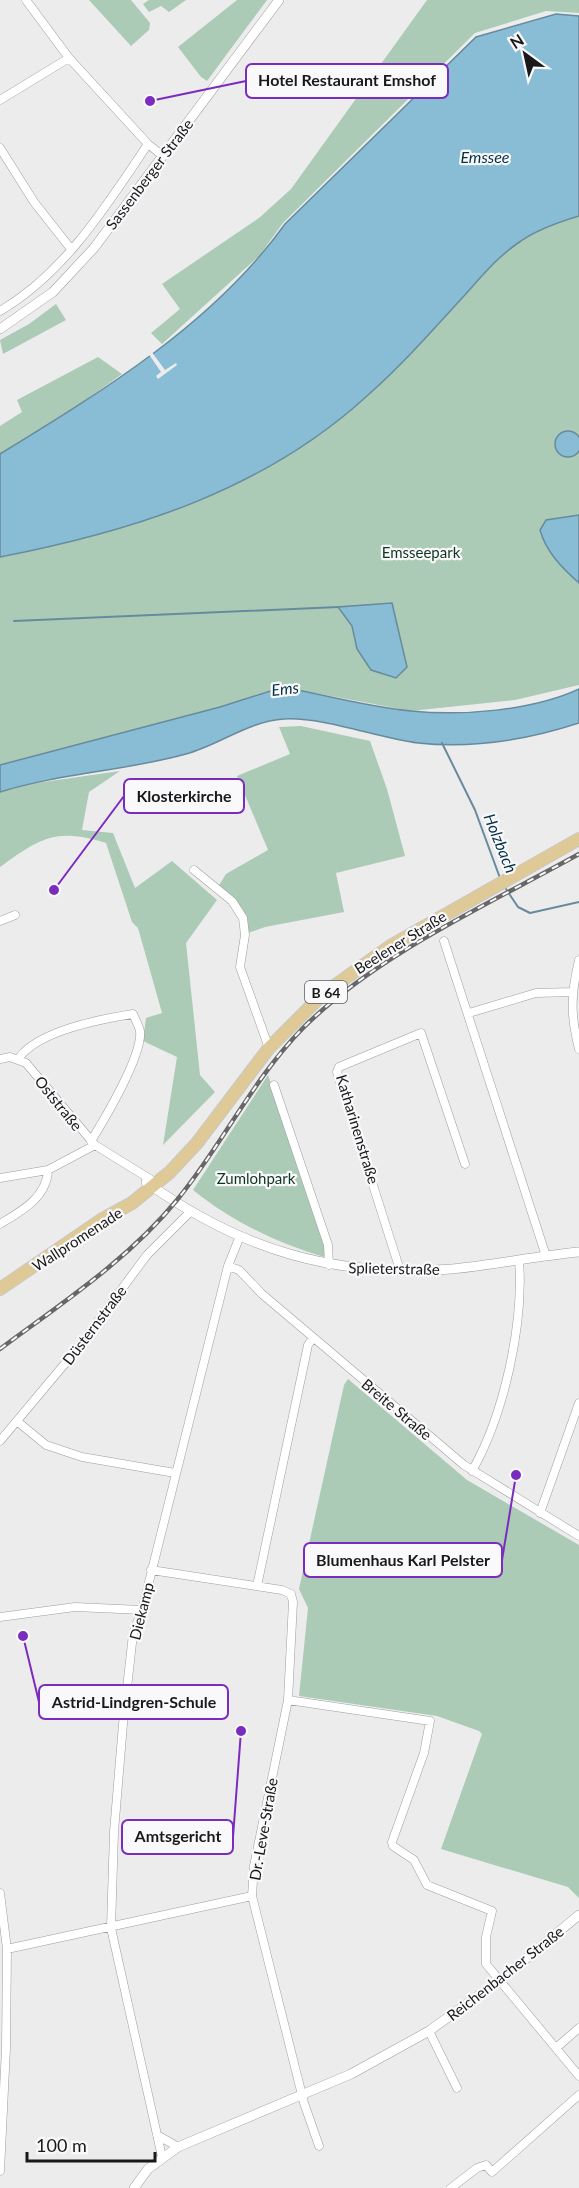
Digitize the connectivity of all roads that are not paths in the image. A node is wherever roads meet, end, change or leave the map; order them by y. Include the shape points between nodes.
1 (26, 0) edge
2 (279, 0) edge
3 (69, 58) junction
4 (0, 100) edge
5 (148, 144) junction
6 (0, 148) edge
7 (163, 156) junction
8 (71, 249) junction
9 (0, 311) edge
10 (0, 329) edge
11 (579, 839) edge
12 (194, 870) dead end
13 (15, 915) dead end
14 (0, 921) edge
15 (444, 941) dead end
16 (579, 960) edge
17 (572, 992) junction
18 (470, 1013) junction
19 (269, 1048) junction
20 (579, 1049) edge
21 (19, 1058) junction
22 (0, 1059) edge
23 (274, 1085) dead end
24 (93, 1143) junction
25 (465, 1164) dead end
26 (48, 1170) junction
27 (0, 1178) edge
28 (151, 1182) junction
29 (191, 1211) junction
30 (216, 1223) junction
31 (0, 1224) edge
32 (240, 1236) junction
33 (579, 1252) edge
34 (546, 1256) junction
35 (519, 1260) junction
36 (329, 1265) junction
37 (228, 1266) junction
38 (400, 1270) junction
39 (0, 1289) edge
40 (313, 1338) junction
41 (579, 1403) edge
42 (18, 1422) junction
43 (2, 1436) edge
44 (472, 1471) junction
45 (175, 1473) junction
46 (540, 1513) junction
47 (579, 1536) edge
48 (151, 1570) junction
49 (257, 1586) junction
50 (141, 1611) junction
51 (0, 1617) edge
52 (288, 1700) junction
53 (0, 1893) edge
54 (252, 1896) junction
55 (2, 1914) edge
56 (579, 1915) edge
57 (111, 1928) junction
58 (7, 1949) junction
59 (500, 1980) junction
60 (579, 2028) edge
61 (429, 2031) junction
62 (3, 2048) edge
63 (556, 2048) junction
64 (579, 2076) edge
65 (457, 2088) dead end
66 (303, 2094) junction
67 (579, 2095) edge
68 (2, 2125) edge
69 (157, 2135) junction
70 (319, 2146) dead end
71 (178, 2147) junction
72 (162, 2157) junction
73 (0, 2171) edge
74 (134, 2188) edge
75 (451, 2188) edge

1 - 3 street
2 - 7 street, Sassenberger Straße
3 - 4 street
3 - 5 street
5 - 7 street
5 - 8 street, Sassenberger Straße via 96,220
6 - 8 street via 34,202
7 - 10 street, Sassenberger Straße via 61,285
8 - 9 street, Sassenberger Straße via 35,287
11 - 19 main road, Beelener Straße / B 64 via 356,969 299,1015
12 - 19 street via 232,901 243,918 245,935 240,967
13 - 14 street
15 - 18 street
16 - 17 street
17 - 18 street via 536,993
17 - 20 street via 571,1011
18 - 34 street
19 - 28 main road, Beelener Straße / B 64 via 186,1155
21 - 22 street
21 - 24 street, Oststraße
21 - 24 street via 43,1039 134,1014 140,1032 137,1047
23 - 36 street via 328,1245
24 - 26 street
24 - 28 street, Oststraße
25 - 38 street, Katharinenstraße via 421,1033 339,1067 337,1072
26 - 27 street
26 - 31 street via 48,1181 36,1200
28 - 29 street, Splieterstraße
28 - 30 street, Splieterstraße
28 - 39 main road, Wallpromenade / B 64 via 132,1203
29 - 30 street, Splieterstraße
29 - 42 street, Düsternstraße via 147,1255
30 - 32 street, Splieterstraße
32 - 36 street, Splieterstraße via 289,1256
32 - 37 street, Diekamp
33 - 34 street, Splieterstraße
34 - 35 street, Splieterstraße
35 - 38 street, Splieterstraße via 450,1269
35 - 44 street via 520,1294 508,1370 486,1447
36 - 38 street, Splieterstraße
37 - 40 street, Breite Straße via 239,1270
37 - 45 street, Diekamp
40 - 44 street, Breite Straße
40 - 49 street via 308,1345
41 - 46 street
42 - 43 street, Düsternstraße
42 - 45 street via 46,1445 82,1457
44 - 46 street, Breite Straße
45 - 48 street, Diekamp
46 - 47 street, Breite Straße
48 - 49 street
48 - 50 street, Diekamp
49 - 52 street, Dr.-Leve-Straße via 291,1594
50 - 51 street via 75,1607
50 - 57 street, Diekamp via 133,1634 123,1724
52 - 54 street, Dr.-Leve-Straße via 254,1866
52 - 59 street via 430,1721 424,1753 392,1842 397,1851 414,1860 427,1885 492,1911 485,1956 486,1964
53 - 55 street
54 - 57 street
54 - 66 street, Dr.-Leve-Straße
55 - 58 street
56 - 59 street, Reichenbacher Straße
57 - 58 street
57 - 69 street, Diekamp
58 - 62 street
59 - 61 street, Reichenbacher Straße
59 - 63 street
60 - 63 street
61 - 65 street
61 - 66 street, Reichenbacher Straße via 351,2074
62 - 68 street
63 - 64 street
66 - 70 street
66 - 71 street, Reichenbacher Straße
67 - 75 street via 492,2172 486,2165 477,2168
68 - 73 street
69 - 71 street
69 - 72 street, Diekamp
71 - 72 street, Reichenbacher Straße
72 - 74 street, Reichenbacher Straße

